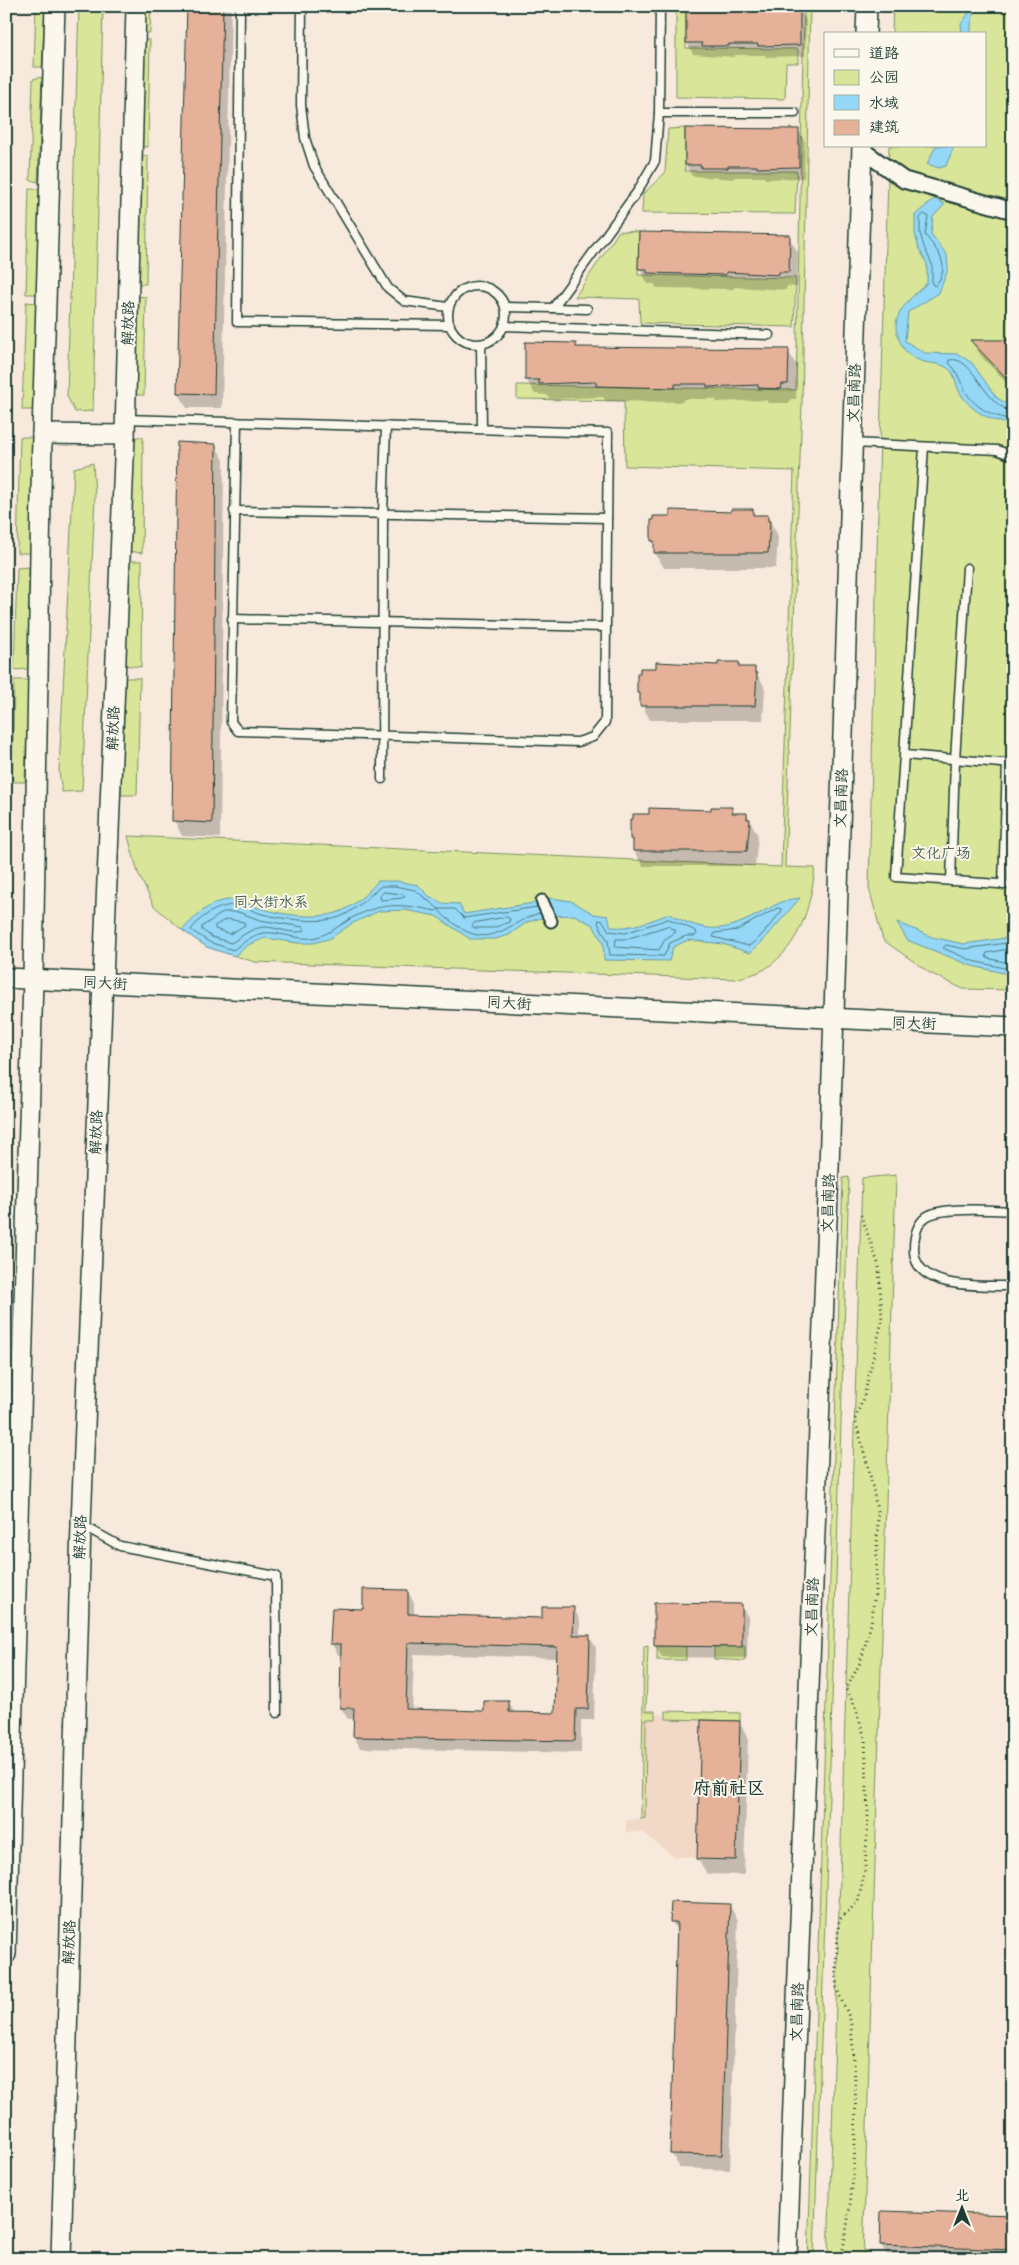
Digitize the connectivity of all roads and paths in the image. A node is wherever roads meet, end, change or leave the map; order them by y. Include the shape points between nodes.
1 (55, 6) edge
2 (136, 6) edge
3 (240, 6) edge
4 (302, 6) edge
5 (660, 6) edge
6 (867, 6) edge
7 (866, 32) edge
8 (795, 113) dead end
9 (659, 114) junction
10 (862, 148) edge
11 (1013, 211) edge
12 (505, 307) junction
13 (448, 308) junction
14 (553, 308) junction
15 (588, 309) dead end
16 (450, 326) junction
17 (504, 326) junction
18 (769, 335) dead end
19 (481, 344) junction
20 (237, 422) junction
21 (386, 426) junction
22 (125, 427) junction
23 (482, 428) junction
24 (42, 434) junction
25 (853, 443) junction
26 (924, 447) junction
27 (1013, 456) edge
28 (234, 511) junction
29 (383, 514) junction
30 (608, 518) junction
31 (967, 568) dead end
32 (232, 619) junction
33 (383, 621) junction
34 (606, 627) junction
35 (383, 736) junction
36 (904, 755) junction
37 (954, 760) junction
38 (1010, 764) edge
39 (382, 779) dead end
40 (951, 881) junction
41 (1003, 885) junction
42 (1013, 886) edge
43 (542, 901) dead end
44 (551, 921) dead end
45 (6, 978) edge
46 (34, 979) junction
47 (102, 983) junction
48 (834, 1020) junction
49 (1013, 1027) edge
50 (1013, 1211) edge
51 (861, 1214) dead end
52 (1013, 1286) edge
53 (81, 1524) junction
54 (277, 1713) dead end
55 (6, 1954) edge
56 (61, 2259) edge
57 (787, 2259) edge
58 (841, 2259) edge

1 - 24 street
2 - 22 street, 解放路
3 - 16 lane via 237,322
4 - 13 lane via 301,105 305,138 314,166 388,288 404,301
5 - 9 lane
6 - 7 street
8 - 9 lane
9 - 14 lane via 655,161 637,192
10 - 11 street via 904,180
10 - 25 street, 文昌南路
12 - 13 lane via 494,291 475,286 458,292
12 - 14 lane
12 - 17 lane
13 - 16 lane
14 - 15 lane
16 - 19 lane via 462,340
17 - 18 lane
17 - 19 lane via 498,334
19 - 23 lane
20 - 21 lane
20 - 22 lane
20 - 28 lane
21 - 23 lane
21 - 29 lane
22 - 24 street
22 - 47 street, 解放路
23 - 30 lane via 608,433
24 - 46 street
25 - 26 lane
25 - 48 street, 文昌南路
26 - 27 lane via 998,450
26 - 36 lane
28 - 29 lane
28 - 32 lane
29 - 30 lane
29 - 33 lane
30 - 34 lane
31 - 37 lane
32 - 33 lane
32 - 35 lane via 231,722 238,730
33 - 34 lane
33 - 35 lane
34 - 35 lane via 605,722 594,737 578,742
35 - 39 lane
36 - 37 lane
36 - 40 lane via 896,877
37 - 38 lane
37 - 40 lane
38 - 41 lane
40 - 41 lane
41 - 42 lane
43 - 44 street
45 - 46 street, 同大街
46 - 47 street, 同大街
46 - 55 street
47 - 48 street, 同大街
47 - 53 street, 解放路
48 - 49 street, 同大街
48 - 57 street, 文昌南路
50 - 52 lane via 952,1210 926,1217 914,1234 914,1258 925,1274 950,1284
51 - 58 path via 879,1266 882,1322 864,1396 855,1419 878,1515 871,1624 860,1663 846,1689 865,1738 868,1815 865,1870 858,1902 839,1920 837,1987 850,2016 857,2083 856,2141 848,2228
53 - 54 lane via 120,1546 276,1576
53 - 56 street, 解放路

